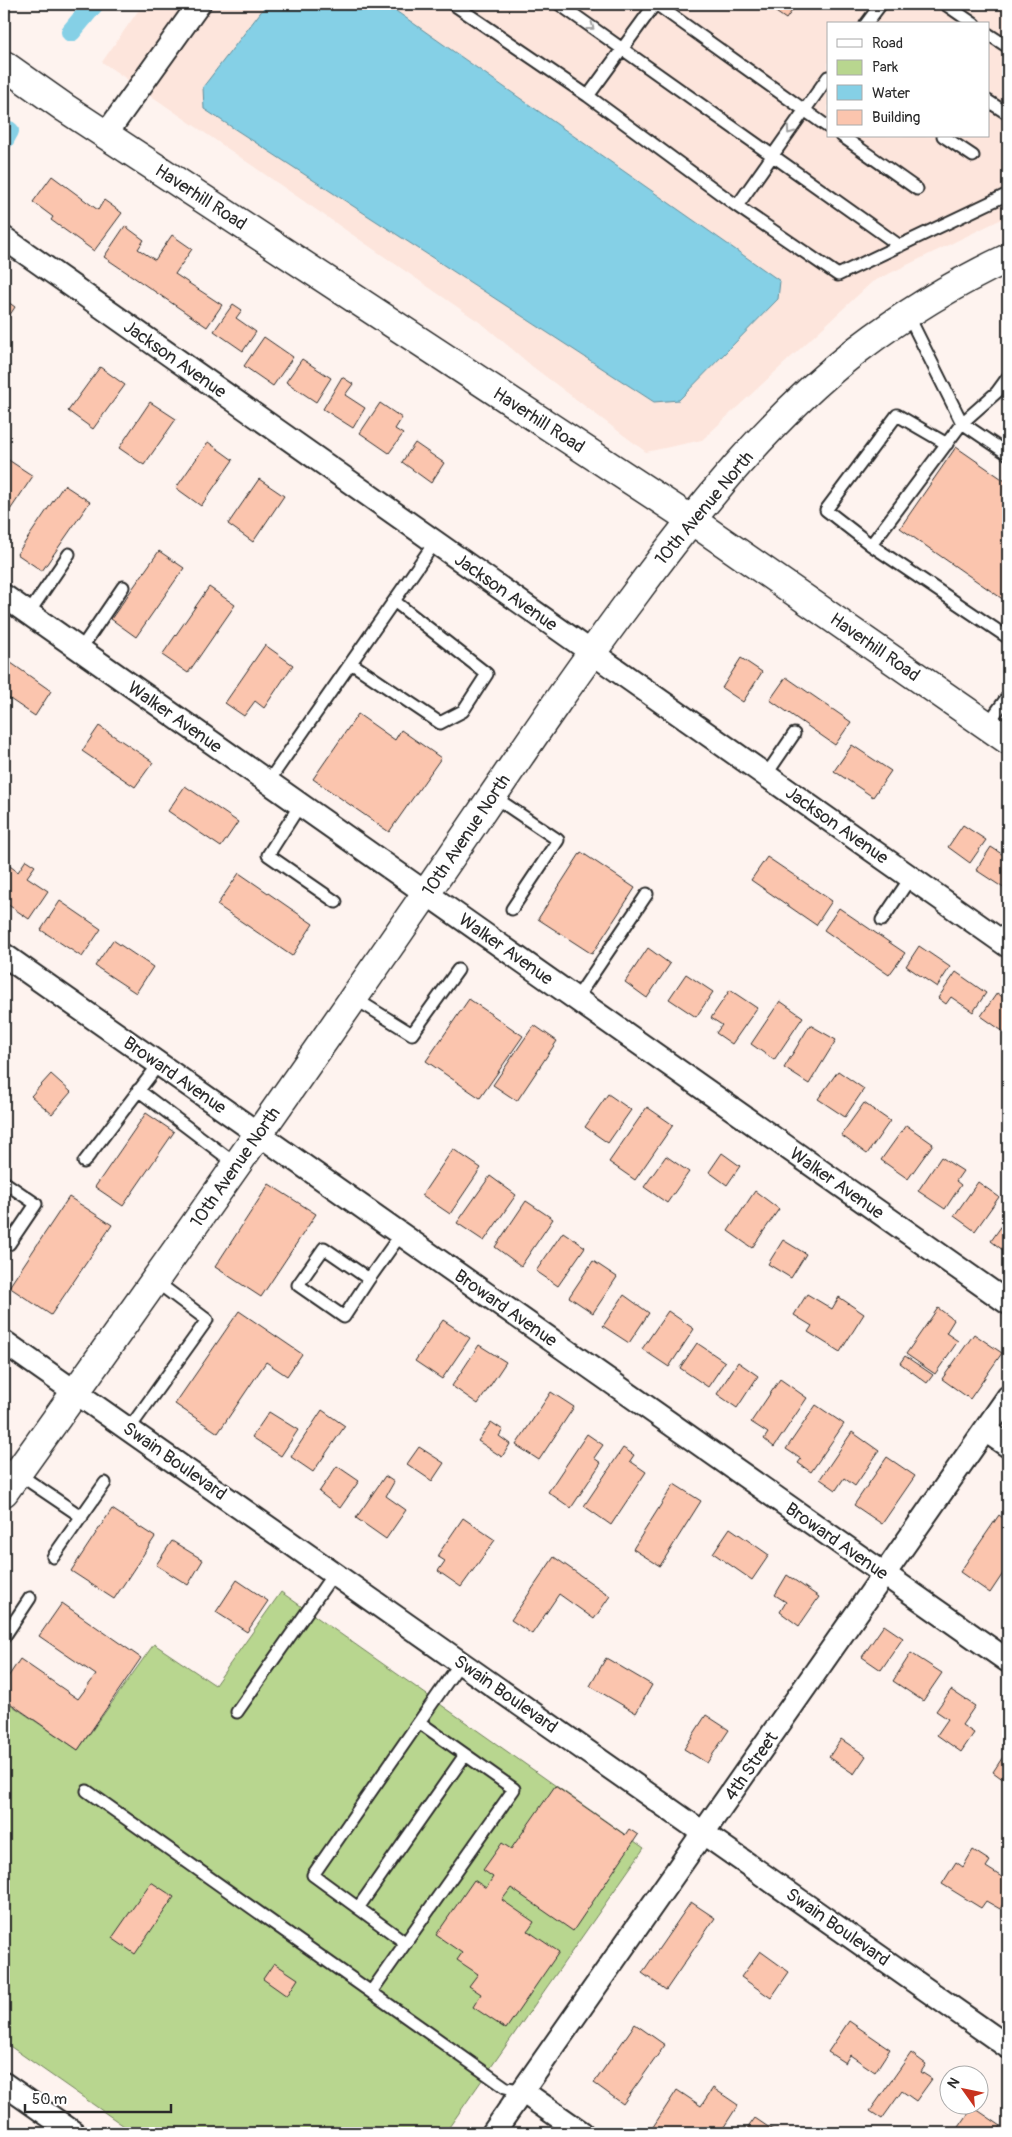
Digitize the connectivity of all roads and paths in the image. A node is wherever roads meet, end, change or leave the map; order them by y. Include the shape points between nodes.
1 (199, 4) edge
2 (453, 4) edge
3 (559, 4) edge
4 (656, 4) edge
5 (880, 4) edge
6 (945, 4) edge
7 (870, 22) edge
8 (971, 22) edge
9 (990, 35) edge
10 (1008, 47) edge
11 (622, 50) junction
12 (4, 64) edge
13 (827, 78) edge
14 (588, 96) junction
15 (990, 102) edge
16 (805, 110) junction
17 (1008, 114) edge
18 (827, 126) edge
19 (106, 134) junction
20 (845, 138) edge
21 (947, 138) edge
22 (773, 156) junction
23 (972, 156) dead end
24 (917, 189) dead end
25 (1008, 194) edge
26 (737, 206) junction
27 (4, 238) edge
28 (900, 246) junction
29 (1008, 258) edge
30 (908, 315) junction
31 (1008, 377) edge
32 (962, 423) junction
33 (946, 444) junction
34 (1008, 454) edge
35 (690, 519) junction
36 (435, 542) junction
37 (871, 545) junction
38 (68, 554) dead end
39 (123, 587) dead end
40 (4, 596) edge
41 (394, 602) junction
42 (28, 614) junction
43 (1008, 636) edge
44 (80, 650) junction
45 (592, 652) junction
46 (351, 662) junction
47 (1008, 696) edge
48 (997, 732) edge
49 (794, 734) dead end
50 (766, 775) junction
51 (268, 782) junction
52 (493, 796) junction
53 (300, 805) junction
54 (911, 877) junction
55 (426, 893) junction
56 (647, 894) dead end
57 (336, 902) dead end
58 (512, 908) dead end
59 (882, 920) dead end
60 (1008, 946) edge
61 (4, 954) edge
62 (458, 970) dead end
63 (354, 998) junction
64 (576, 998) junction
65 (159, 1064) junction
66 (138, 1090) junction
67 (259, 1134) junction
68 (84, 1162) dead end
69 (237, 1165) junction
70 (4, 1182) edge
71 (401, 1234) junction
72 (4, 1240) edge
73 (369, 1279) junction
74 (154, 1280) junction
75 (1008, 1303) edge
76 (4, 1342) edge
77 (76, 1391) junction
78 (1008, 1397) edge
79 (129, 1429) junction
80 (985, 1430) junction
81 (1008, 1446) edge
82 (10, 1482) edge
83 (104, 1483) dead end
84 (82, 1517) junction
85 (53, 1557) dead end
86 (334, 1573) junction
87 (885, 1574) junction
88 (30, 1598) dead end
89 (5, 1630) edge
90 (1008, 1661) edge
91 (461, 1662) junction
92 (237, 1712) dead end
93 (419, 1722) junction
94 (465, 1754) junction
95 (87, 1791) dead end
96 (704, 1833) junction
97 (358, 1908) junction
98 (406, 1943) junction
99 (371, 1992) junction
100 (1008, 2047) edge
101 (4, 2084) edge
102 (522, 2091) junction
103 (74, 2133) edge
104 (493, 2133) edge
105 (582, 2133) edge

1 - 19 street
2 - 14 lane
3 -> 11 lane
4 - 11 lane
4 - 16 lane
5 - 7 lane
6 - 8 lane
9 - 10 lane
11 - 14 lane
11 - 22 lane
12 - 19 street, Haverhill Road
13 - 16 lane
14 - 26 lane
15 - 17 lane
16 - 18 lane
16 -> 22 lane
19 - 35 street, Haverhill Road
20 - 24 lane
21 - 23 lane
22 - 26 lane
22 - 28 lane
25 - 28 lane
26 - 28 lane via 838,274
27 - 36 street, Jackson Avenue
29 - 30 street, 10th Avenue North
30 - 32 lane
30 - 35 street, 10th Avenue North via 858,350 784,415
31 - 32 lane
32 - 33 lane
32 - 34 lane
33 - 37 lane
33 - 37 lane via 897,415 826,510
35 - 45 street, 10th Avenue North
35 - 48 street, Haverhill Road
36 - 41 lane
36 - 45 street, Jackson Avenue
37 - 43 lane
38 - 42 lane
39 - 44 lane
40 - 42 street, Walker Avenue
41 - 46 lane
41 - 46 lane via 487,674 463,711 440,723
42 - 44 street, Walker Avenue
44 - 51 street, Walker Avenue
45 - 50 street, Jackson Avenue
45 - 52 street, 10th Avenue North
46 - 51 lane
47 - 48 lane
49 - 50 lane
50 - 54 street, Jackson Avenue
51 - 53 street, Walker Avenue
52 - 55 street, 10th Avenue North
52 - 58 lane via 558,840
53 - 55 street, Walker Avenue
53 - 57 lane via 268,855
54 - 59 lane
54 - 60 street, Jackson Avenue
55 - 63 street, 10th Avenue North
55 - 64 street, Walker Avenue
56 - 64 lane
61 - 65 street, Broward Avenue
62 - 63 lane via 412,1034
63 - 67 street, 10th Avenue North
64 - 75 street, Walker Avenue
65 - 66 lane
65 - 67 street, Broward Avenue
66 - 68 lane
66 - 69 lane
67 - 69 street, 10th Avenue North
67 - 71 street, Broward Avenue
69 - 74 street, 10th Avenue North
70 - 72 lane via 36,1204 9,1244
71 - 73 lane
71 - 87 street, Broward Avenue
73 - 73 lane via 324,1248 298,1285 344,1317
74 - 77 street, 10th Avenue North
74 - 79 lane via 208,1320
76 - 77 street, Swain Boulevard
77 - 79 street, Swain Boulevard
77 - 82 street, 10th Avenue North
78 - 80 street, 4th Street
79 - 86 street, Swain Boulevard
80 - 81 street
80 - 87 street, 4th Street
82 - 84 lane
83 - 84 lane
84 - 85 lane
86 - 91 street, Swain Boulevard
86 - 92 lane
87 - 90 street, Broward Avenue
87 - 96 street, 4th Street
88 - 89 lane
91 - 93 lane
91 - 96 street, Swain Boulevard
93 - 94 lane
93 - 97 lane via 313,1875
94 - 97 lane
94 - 98 lane via 514,1789
95 - 99 lane
96 - 100 street, Swain Boulevard
96 - 102 street, 4th Street
97 - 98 lane
98 - 99 lane
99 - 102 lane via 505,2087
101 - 103 street
102 - 104 street, 4th Street
102 - 105 street

